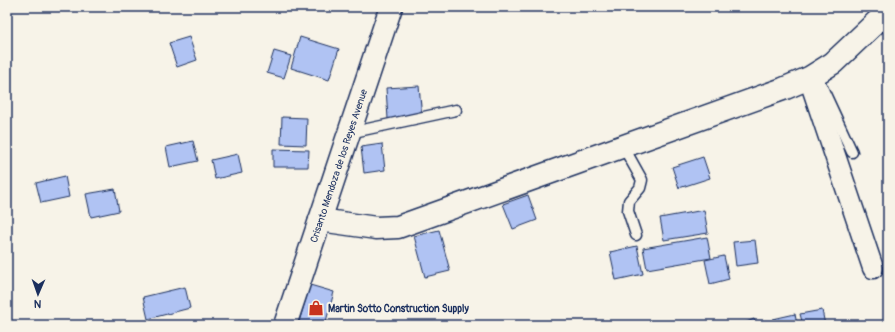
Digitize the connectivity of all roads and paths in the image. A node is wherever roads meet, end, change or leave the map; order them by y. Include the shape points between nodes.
1 (391, 7) edge
2 (888, 11) edge
3 (812, 76) junction
4 (456, 110) dead end
5 (349, 133) junction
6 (623, 146) junction
7 (852, 152) dead end
8 (320, 220) junction
9 (636, 235) dead end
10 (873, 268) dead end
11 (285, 325) edge

1 - 5 street, Crisanto Mendoza de los Reyes Avenue
2 - 3 street via 833,63
3 - 6 street via 783,89
3 - 7 lane
3 - 10 street
4 - 5 lane
5 - 8 street, Crisanto Mendoza de los Reyes Avenue
6 - 8 street via 398,227 376,228
6 - 9 lane via 642,180 640,188 629,202 628,211
8 - 11 street, Crisanto Mendoza de los Reyes Avenue

